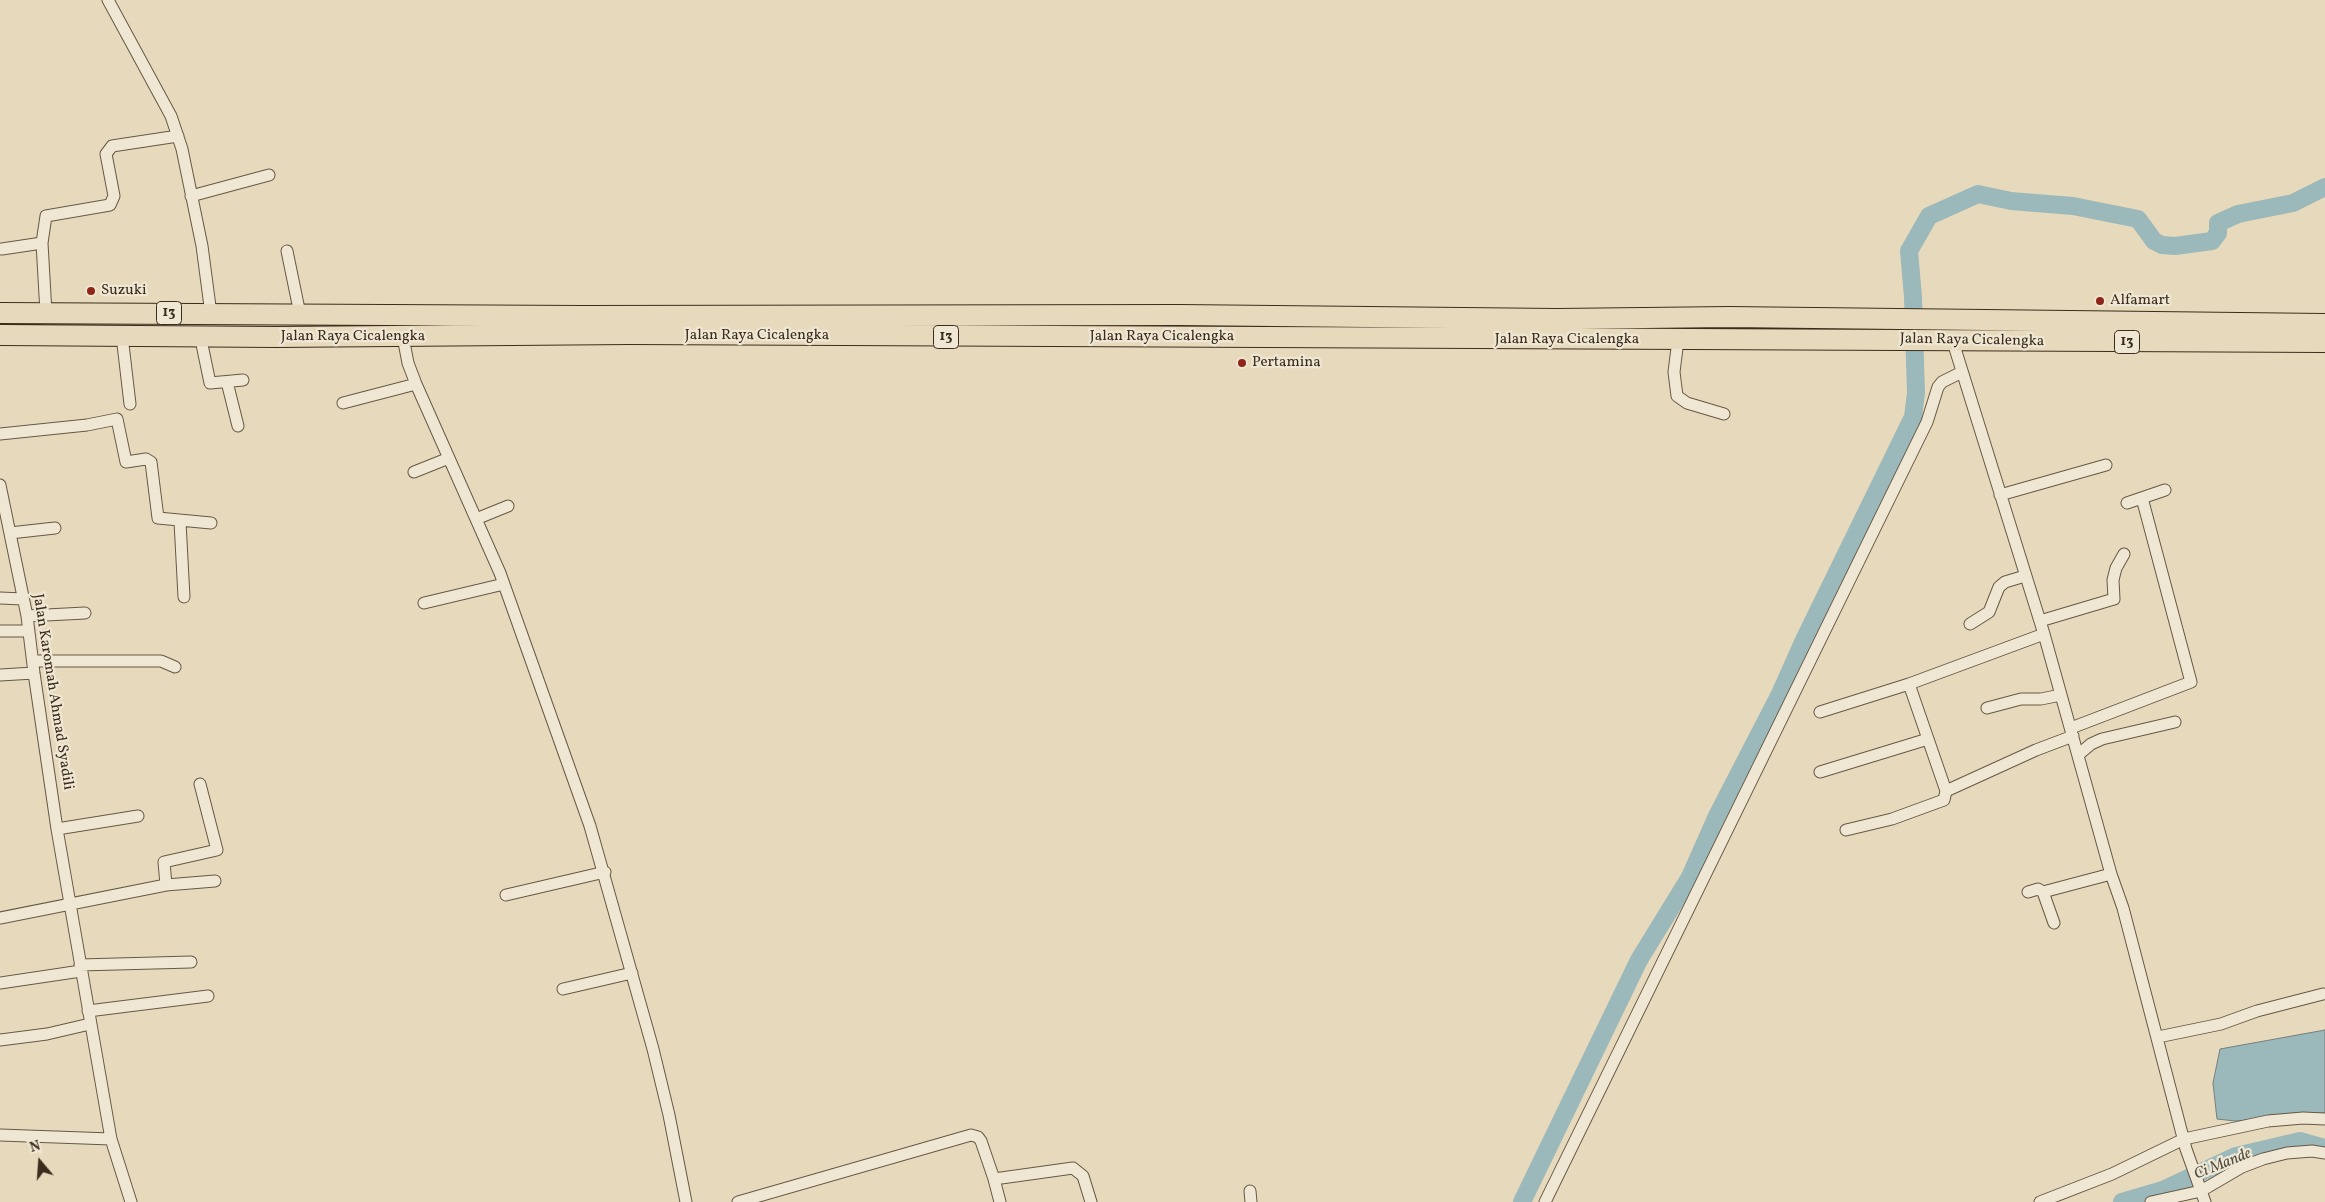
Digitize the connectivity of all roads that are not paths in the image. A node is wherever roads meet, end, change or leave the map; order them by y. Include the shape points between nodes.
1 (108, 0) edge
2 (178, 136) junction
3 (269, 174) dead end
4 (192, 196) junction
5 (42, 243) junction
6 (2, 249) dead end
7 (287, 251) dead end
8 (0, 313) edge
9 (46, 313) junction
10 (211, 314) junction
11 (276, 314) junction
12 (300, 314) junction
13 (2325, 324) edge
14 (0, 335) edge
15 (200, 335) junction
16 (122, 336) junction
17 (276, 337) junction
18 (403, 337) junction
19 (1678, 340) junction
20 (1953, 342) junction
21 (2325, 342) edge
22 (1962, 372) junction
23 (243, 380) dead end
24 (227, 382) junction
25 (416, 384) junction
26 (343, 403) dead end
27 (130, 404) dead end
28 (1724, 414) dead end
29 (238, 426) dead end
30 (0, 434) edge
31 (449, 458) junction
32 (2106, 465) dead end
33 (414, 472) dead end
34 (0, 485) edge
35 (2164, 490) dead end
36 (2000, 495) junction
37 (2142, 498) junction
38 (2127, 503) dead end
39 (508, 506) dead end
40 (476, 519) junction
41 (180, 522) junction
42 (211, 523) dead end
43 (6, 526) edge
44 (55, 528) dead end
45 (2124, 554) dead end
46 (2026, 576) junction
47 (504, 584) junction
48 (184, 597) dead end
49 (0, 598) edge
50 (23, 598) junction
51 (424, 603) dead end
52 (86, 613) dead end
53 (27, 616) junction
54 (2040, 621) junction
55 (1970, 624) dead end
56 (29, 631) junction
57 (0, 632) edge
58 (2044, 634) junction
59 (33, 661) junction
60 (175, 668) dead end
61 (34, 674) junction
62 (0, 675) edge
63 (1910, 684) junction
64 (2061, 695) junction
65 (1987, 708) dead end
66 (1820, 712) dead end
67 (2175, 722) dead end
68 (2072, 732) junction
69 (1928, 739) junction
70 (2078, 754) junction
71 (1820, 772) dead end
72 (200, 784) dead end
73 (1946, 791) junction
74 (138, 816) dead end
75 (58, 829) junction
76 (1846, 830) dead end
77 (605, 872) junction
78 (2111, 874) junction
79 (215, 881) dead end
80 (166, 885) junction
81 (2028, 892) dead end
82 (2043, 892) junction
83 (506, 895) dead end
84 (70, 905) junction
85 (0, 918) edge
86 (2054, 923) dead end
87 (191, 962) dead end
88 (80, 968) junction
89 (632, 972) junction
90 (0, 983) edge
91 (563, 989) dead end
92 (2322, 994) dead end
93 (208, 996) dead end
94 (88, 1011) junction
95 (90, 1024) junction
96 (2158, 1037) junction
97 (0, 1040) edge
98 (2325, 1120) edge
99 (0, 1135) edge
100 (111, 1139) junction
101 (2185, 1144) junction
102 (2325, 1153) edge
103 (994, 1179) junction
104 (2202, 1193) edge
105 (131, 1202) edge
106 (686, 1202) edge
107 (738, 1202) edge
108 (1000, 1202) edge
109 (1091, 1202) edge
110 (1545, 1202) edge
111 (2040, 1202) edge
112 (2151, 1202) edge

1 - 2 street via 171,116
2 - 4 street
2 - 5 street via 112,146 106,154 113,202 49,214 44,219
3 - 4 street
4 - 10 street
5 - 6 street
5 - 9 street
7 - 12 street
8 - 9 highway, Jalan Raya Cicalengka / 13
9 - 10 highway, Jalan Raya Cicalengka / 13
10 - 11 highway, Jalan Raya Cicalengka / 13
11 - 12 highway, Jalan Raya Cicalengka / 13
11 - 17 highway
12 - 13 highway, Jalan Raya Cicalengka / 13 via 1738,317
14 - 16 highway, Jalan Raya Cicalengka / 13
15 - 16 highway, Jalan Raya Cicalengka / 13
15 - 17 highway, Jalan Raya Cicalengka / 13
15 - 24 street via 210,383
16 - 27 street
17 - 18 highway, Jalan Raya Cicalengka / 13
18 - 19 highway, Jalan Raya Cicalengka / 13 via 630,334
18 - 25 street
19 - 20 highway, Jalan Raya Cicalengka / 13
19 - 28 street via 1674,372 1677,396 1687,403
20 - 21 highway, Jalan Raya Cicalengka / 13
20 - 22 street
22 - 36 street
22 - 110 street via 1938,387 1919,439
23 - 24 street
24 - 29 street
25 - 26 street
25 - 31 street
30 - 41 street via 117,419 126,462 146,459 151,462 158,518
31 - 33 street
31 - 40 street
32 - 36 street
34 - 43 street, Jalan Karomah Ahmad Syadili
35 - 37 street
36 - 46 street
37 - 38 street
37 - 68 street via 2191,682
39 - 40 street
40 - 47 street
41 - 42 street
41 - 48 street
43 - 44 street
43 - 50 street, Jalan Karomah Ahmad Syadili
45 - 54 street via 2113,580 2114,599
46 - 54 street
46 - 55 street via 2005,582 1989,612
47 - 51 street
47 - 77 street
49 - 50 street
50 - 53 street, Jalan Karomah Ahmad Syadili
52 - 53 street
53 - 56 street, Jalan Karomah Ahmad Syadili
54 - 58 street
56 - 57 street
56 - 59 street, Jalan Karomah Ahmad Syadili
58 - 63 street
58 - 64 street
59 - 60 street via 161,661
59 - 61 street, Jalan Karomah Ahmad Syadili
61 - 62 street
61 - 75 street, Jalan Karomah Ahmad Syadili
63 - 66 street
63 - 69 street
64 - 65 street via 2021,699
64 - 68 street
67 - 70 street via 2102,739
68 - 70 street
68 - 73 street
69 - 71 street
69 - 73 street
70 - 78 street
72 - 80 street via 217,850 164,862
73 - 76 street via 1942,803
74 - 75 street
75 - 84 street, Jalan Karomah Ahmad Syadili
77 - 83 street
77 - 89 street
78 - 82 street
78 - 96 street
79 - 80 street
80 - 84 street
81 - 82 street via 2038,889
82 - 86 street
84 - 85 street
84 - 88 street, Jalan Karomah Ahmad Syadili
87 - 88 street
88 - 90 street
88 - 94 street, Jalan Karomah Ahmad Syadili
89 - 91 street
89 - 106 street via 669,1115
92 - 96 street via 2221,1024
93 - 94 street
94 - 95 street, Jalan Karomah Ahmad Syadili
95 - 97 street
95 - 100 street, Jalan Karomah Ahmad Syadili
96 - 101 street
98 - 101 street via 2268,1121
99 - 100 street
100 - 105 street, Jalan Karomah Ahmad Syadili
101 - 104 street
101 - 111 street
102 - 104 street via 2288,1153 2263,1159
103 - 107 street via 981,1141 971,1135
103 - 108 street
103 - 109 street via 1073,1168 1082,1176
104 - 112 street

